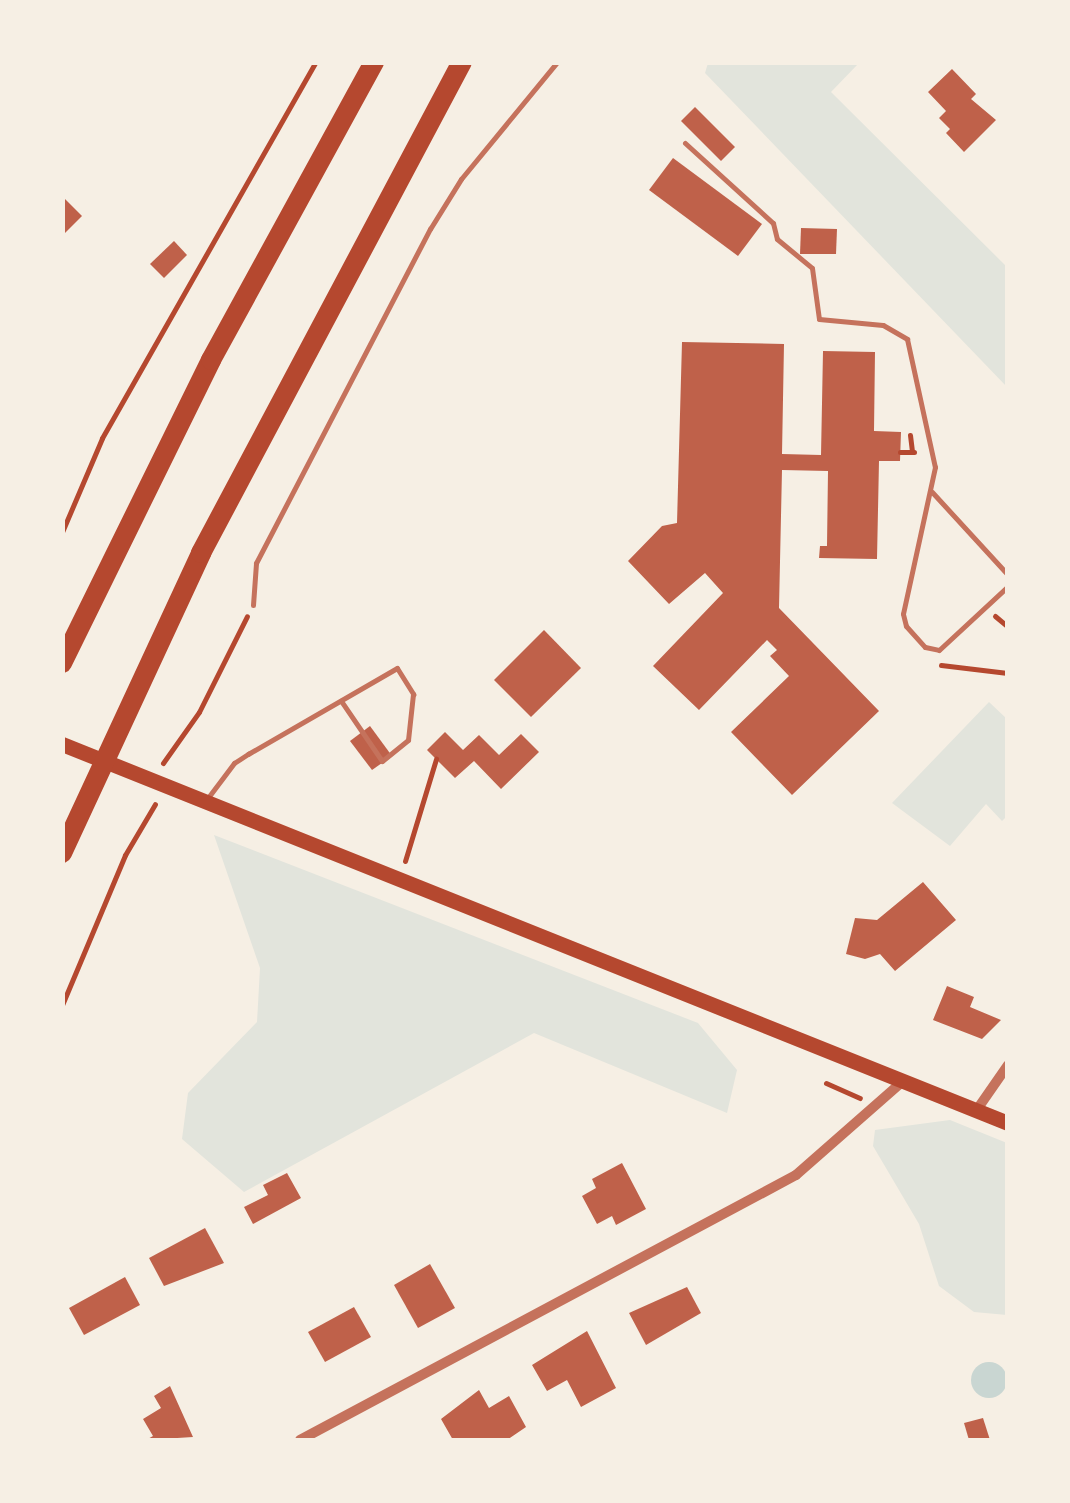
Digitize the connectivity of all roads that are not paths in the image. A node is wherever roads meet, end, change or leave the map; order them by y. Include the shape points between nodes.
1 (374, 62) edge
2 (462, 62) edge
3 (557, 62) edge
4 (685, 143) dead end
5 (932, 491) junction
6 (1008, 575) edge
7 (1008, 586) edge
8 (252, 605) road end
9 (62, 663) edge
10 (341, 700) junction
11 (62, 744) edge
12 (206, 801) junction
13 (62, 853) edge
14 (1008, 1065) edge
15 (902, 1082) junction
16 (976, 1110) junction
17 (1008, 1123) edge
18 (300, 1440) edge

1 - 9 highway via 211,360
2 - 13 highway via 285,388
3 - 8 lane via 461,179 430,229 256,563
4 - 5 lane via 774,223 777,240 812,268 819,319 883,324 907,339 935,467
5 - 6 lane
5 - 7 lane via 902,614 906,626 926,648 939,650
10 - 10 lane via 397,668 413,694 408,740 382,761
10 - 12 lane via 234,763
11 - 12 main road
12 - 15 main road
14 - 16 street
15 - 16 main road
15 - 18 street via 796,1175
16 - 17 main road

